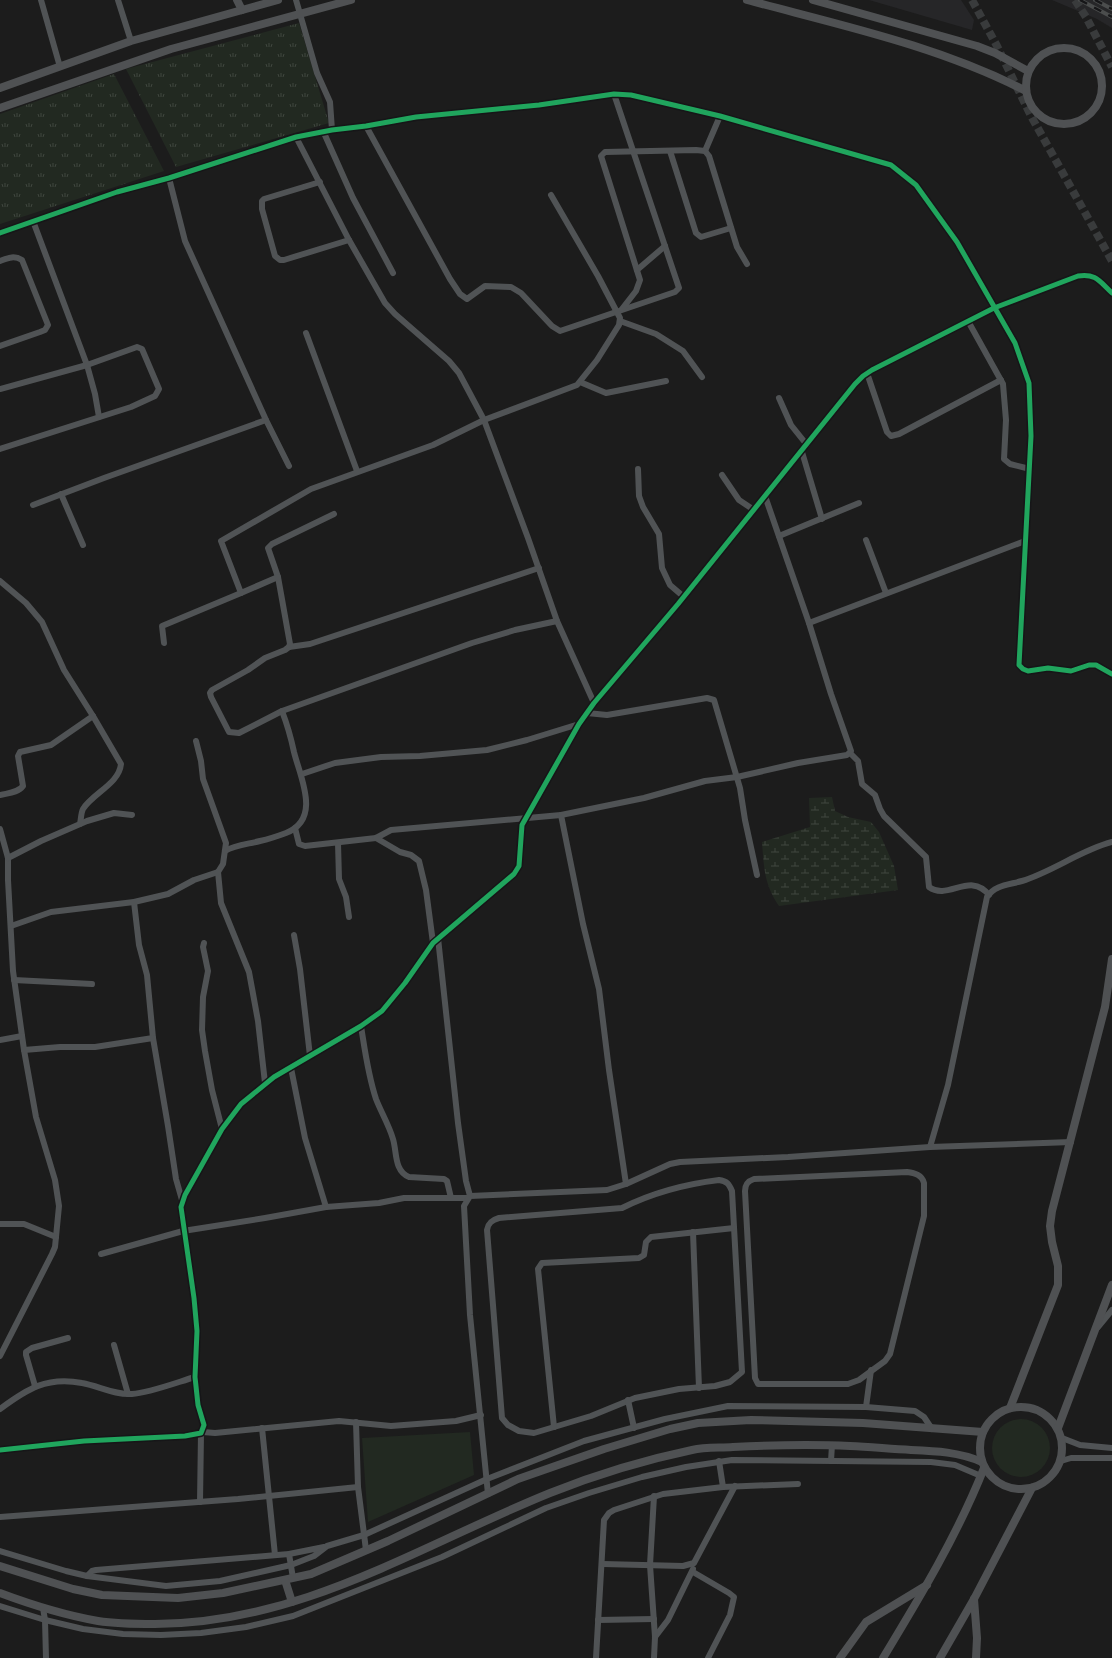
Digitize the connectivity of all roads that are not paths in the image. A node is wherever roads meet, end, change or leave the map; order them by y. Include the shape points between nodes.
1 (41, 0) edge
2 (118, 0) edge
3 (237, 0) edge
4 (278, 0) edge
5 (296, 0) edge
6 (351, 0) edge
7 (747, 0) edge
8 (813, 0) edge
9 (242, 10) junction
10 (300, 14) junction
11 (131, 41) junction
12 (60, 67) junction
13 (1028, 70) junction
14 (0, 88) edge
15 (1026, 90) junction
16 (614, 94) junction
17 (0, 108) edge
18 (720, 116) junction
19 (366, 126) junction
20 (332, 130) junction
21 (324, 133) junction
22 (296, 137) junction
23 (670, 150) junction
24 (705, 151) junction
25 (633, 152) junction
26 (169, 178) junction
27 (320, 182) junction
28 (550, 195) dead end
29 (33, 221) junction
30 (731, 228) junction
31 (0, 233) edge
32 (349, 240) junction
33 (666, 246) junction
34 (0, 261) edge
35 (747, 264) dead end
36 (637, 270) junction
37 (393, 273) dead end
38 (1112, 293) edge
39 (994, 308) junction
40 (620, 310) junction
41 (620, 321) junction
42 (968, 321) junction
43 (306, 334) dead end
44 (0, 346) edge
45 (87, 365) junction
46 (867, 374) junction
47 (702, 377) dead end
48 (1001, 380) junction
49 (666, 381) dead end
50 (580, 382) junction
51 (0, 389) edge
52 (779, 398) dead end
53 (99, 417) junction
54 (266, 420) junction
55 (484, 420) junction
56 (806, 445) junction
57 (0, 449) edge
58 (802, 452) junction
59 (289, 466) dead end
60 (638, 469) dead end
61 (1030, 469) junction
62 (358, 471) junction
63 (722, 475) dead end
64 (61, 494) junction
65 (765, 496) junction
66 (859, 503) dead end
67 (33, 505) dead end
68 (754, 510) junction
69 (334, 514) dead end
70 (822, 519) junction
71 (779, 536) junction
72 (866, 540) dead end
73 (1025, 541) junction
74 (83, 545) dead end
75 (539, 568) junction
76 (278, 577) junction
77 (0, 582) edge
78 (241, 593) junction
79 (886, 593) junction
80 (684, 597) junction
81 (558, 621) junction
82 (808, 623) junction
83 (164, 643) dead end
84 (289, 647) junction
85 (1112, 674) edge
86 (594, 702) junction
87 (282, 711) junction
88 (587, 713) junction
89 (93, 716) junction
90 (579, 724) junction
91 (196, 741) dead end
92 (850, 753) junction
93 (302, 774) junction
94 (737, 777) junction
95 (0, 795) edge
96 (132, 815) dead end
97 (561, 815) junction
98 (525, 818) junction
99 (80, 824) junction
100 (295, 828) junction
101 (0, 829) edge
102 (376, 838) junction
103 (1112, 842) edge
104 (338, 843) junction
105 (225, 851) junction
106 (8, 858) junction
107 (218, 872) junction
108 (757, 875) dead end
109 (989, 895) junction
110 (134, 902) junction
111 (349, 918) dead end
112 (11, 926) junction
113 (294, 935) dead end
114 (438, 938) junction
115 (204, 943) dead end
116 (433, 943) junction
117 (1112, 960) edge
118 (14, 980) junction
119 (92, 984) dead end
120 (361, 1026) junction
121 (22, 1036) junction
122 (153, 1038) junction
123 (0, 1040) edge
124 (24, 1050) junction
125 (310, 1056) junction
126 (291, 1068) junction
127 (265, 1084) junction
128 (222, 1129) junction
129 (1071, 1142) junction
130 (930, 1147) junction
131 (626, 1184) junction
132 (468, 1197) junction
133 (451, 1198) junction
134 (182, 1200) junction
135 (326, 1207) junction
136 (0, 1224) edge
137 (734, 1228) junction
138 (183, 1231) junction
139 (693, 1232) junction
140 (56, 1237) junction
141 (101, 1254) dead end
142 (1112, 1285) edge
143 (1112, 1310) edge
144 (1094, 1331) junction
145 (68, 1338) dead end
146 (114, 1344) dead end
147 (0, 1356) edge
148 (871, 1370) junction
149 (195, 1377) junction
150 (35, 1386) junction
151 (699, 1388) junction
152 (128, 1394) junction
153 (628, 1400) junction
154 (866, 1407) junction
155 (1010, 1408) junction
156 (0, 1409) edge
157 (480, 1415) junction
158 (356, 1422) junction
159 (554, 1427) junction
160 (262, 1428) junction
161 (634, 1428) junction
162 (1058, 1428) junction
163 (932, 1429) junction
164 (202, 1432) junction
165 (983, 1432) junction
166 (1062, 1438) junction
167 (832, 1445) junction
168 (1112, 1448) edge
169 (0, 1450) edge
170 (1112, 1458) edge
171 (719, 1461) junction
172 (831, 1461) junction
173 (1061, 1461) junction
174 (983, 1464) junction
175 (981, 1476) junction
176 (487, 1479) junction
177 (798, 1484) dead end
178 (735, 1486) junction
179 (358, 1487) junction
180 (723, 1487) junction
181 (1032, 1488) junction
182 (488, 1494) junction
183 (269, 1495) junction
184 (654, 1496) junction
185 (200, 1502) junction
186 (0, 1517) edge
187 (364, 1535) junction
188 (327, 1546) junction
189 (0, 1550) edge
190 (366, 1550) junction
191 (289, 1554) junction
192 (275, 1555) junction
193 (694, 1563) junction
194 (603, 1564) junction
195 (291, 1565) junction
196 (650, 1565) junction
197 (0, 1566) edge
198 (693, 1572) junction
199 (87, 1576) junction
200 (289, 1579) junction
201 (927, 1584) junction
202 (0, 1593) edge
203 (974, 1599) junction
204 (292, 1602) junction
205 (0, 1606) edge
206 (43, 1608) junction
207 (654, 1619) junction
208 (45, 1620) junction
209 (598, 1620) junction
210 (142, 1624) junction
211 (141, 1634) junction
212 (655, 1637) junction
213 (46, 1658) edge
214 (596, 1658) edge
215 (654, 1658) edge
216 (708, 1658) edge
217 (840, 1658) edge
218 (883, 1658) edge
219 (940, 1658) edge
220 (976, 1658) edge

1 - 12 street
2 - 11 street
3 - 9 street
4 - 9 street
5 - 10 street
6 - 10 street
7 - 15 street via 885,37 972,65
8 - 13 street via 977,46
9 - 11 street
10 - 17 street via 171,49
10 - 20 street via 318,73 330,102
11 - 12 street
12 - 14 street
13 - 15 street
13 - 15 street via 1035,60 1046,52 1058,47 1071,48 1083,52 1093,60 1100,71 1103,84 1101,97 1095,109 1086,118 1074,123 1048,121 1037,113 1030,103
16 - 18 street via 631,95
16 - 19 street via 539,105 416,117
16 - 25 street
18 - 24 street
18 - 39 street via 895,167 916,185 957,242
19 - 20 street
19 - 40 street via 439,260 464,298 467,299 485,286 511,287 521,293 552,326 560,330
20 - 21 street
21 - 22 street
21 - 37 street via 353,198
22 - 26 street
22 - 27 street
23 - 24 street
23 - 25 street
23 - 30 street via 696,233 701,237
24 - 30 street via 709,156
25 - 33 street
25 - 36 street via 605,152 601,156
26 - 29 street via 116,192
26 - 54 street via 185,241
27 - 32 street
27 - 32 street via 262,201 262,209 277,259 284,260
28 - 40 street
29 - 31 street
29 - 45 street
30 - 35 street via 737,247
32 - 55 street via 385,304 449,361
33 - 36 street
33 - 40 street via 679,284 678,291
34 - 44 street via 12,257 22,260 48,325 45,330
36 - 40 street via 639,287
38 - 39 street via 1088,274
39 - 42 street
39 - 61 street via 1018,348 1029,383
40 - 41 street
41 - 47 street via 656,334 683,351
41 - 50 street via 597,360
42 - 46 street
42 - 48 street
43 - 62 street
45 - 51 street
45 - 53 street
45 - 53 street via 132,348 140,348 159,386 158,393 147,401
46 - 48 street via 887,432 891,436
46 - 56 street via 855,384
48 - 61 street via 1006,420 1004,459 1010,464
49 - 50 street via 610,393 602,393
50 - 55 street via 573,387
52 - 56 street via 792,425
53 - 57 street
54 - 59 street
54 - 64 street
55 - 62 street via 433,445
55 - 75 street
56 - 58 street
58 - 65 street
58 - 70 street
60 - 80 street via 639,496 658,534 662,568 670,585
61 - 73 street
62 - 78 street via 311,489 221,541
63 - 68 street via 739,500
64 - 67 street
64 - 74 street
65 - 68 street
65 - 71 street
66 - 70 street
68 - 80 street
69 - 76 street via 270,546 269,551
70 - 71 street
71 - 82 street
72 - 79 street
73 - 79 street
73 - 85 street via 1019,665 1028,671 1048,668 1071,671 1096,665
75 - 81 street
75 - 84 street via 310,644
76 - 78 street
76 - 84 street via 290,640
77 - 89 street via 26,603 42,622 64,670
78 - 83 street via 162,626
79 - 82 street
80 - 86 street
81 - 86 street
81 - 87 street via 472,643
82 - 92 street via 852,748
84 - 87 street via 265,658 210,693 223,722 232,733 239,733
86 - 88 street
87 - 93 street
88 - 90 street
88 - 94 street via 607,715 711,699 716,704
89 - 95 street via 50,745 20,752 18,756 23,786 16,791
89 - 99 street via 120,760 121,766 110,784 84,808
90 - 93 street via 487,750 380,757 334,763
90 - 98 street
91 - 105 street via 203,779 225,839
92 - 94 street
92 - 109 street via 858,761 862,784 875,796 884,816 926,856 928,887 947,890 974,885 983,888
93 - 100 street via 306,796 305,814
94 - 97 street via 705,781 644,798
94 - 108 street
96 - 99 street via 114,813
97 - 98 street
97 - 131 street via 599,989
98 - 102 street via 391,830
98 - 114 street via 521,830 517,870
99 - 106 street
100 - 104 street via 297,841 301,846
100 - 105 street
101 - 106 street
102 - 104 street
102 - 116 street via 420,861
103 - 109 street via 1025,880 997,887
104 - 111 street via 339,879 346,897
105 - 107 street via 223,864
106 - 112 street
107 - 110 street via 194,880 168,894
107 - 127 street via 221,903 249,972
109 - 130 street via 948,1085
110 - 112 street via 51,912
110 - 122 street via 138,938 147,975
112 - 118 street
113 - 125 street
114 - 116 street
114 - 132 street
115 - 128 street via 208,971 203,997 202,1030 212,1090
116 - 120 street via 386,1008
117 - 129 street via 1106,1007
118 - 119 street
118 - 121 street
120 - 125 street
120 - 133 street via 369,1075 393,1138 400,1170 408,1177 444,1179 449,1186
121 - 123 street
121 - 124 street
122 - 124 street via 95,1047
122 - 134 street via 176,1179
124 - 140 street via 36,1117 56,1186 59,1211
125 - 126 street
126 - 127 street
126 - 135 street via 305,1138
127 - 128 street via 238,1107
128 - 134 street
129 - 130 street
129 - 155 street via 1050,1226 1058,1266 1058,1285
130 - 131 street via 680,1162
131 - 132 street via 607,1190
132 - 133 street
132 - 157 street via 464,1206 470,1315
133 - 135 street via 404,1198 379,1203
134 - 138 street
135 - 138 street
136 - 140 street via 24,1224
137 - 139 street
137 - 151 street via 742,1372 730,1382
137 - 159 street via 732,1191 729,1184 719,1180 688,1185 640,1199 622,1208 499,1218 491,1222 487,1230 502,1418 508,1425 524,1433
138 - 141 street
138 - 149 street via 197,1331
139 - 151 street
139 - 159 street via 651,1237 646,1242 644,1255 639,1258 542,1263 539,1266
140 - 147 street via 52,1254
142 - 144 street
143 - 144 street
144 - 162 street
145 - 150 street via 26,1352
146 - 152 street
148 - 148 street via 890,1354 924,1216 923,1179 919,1175 907,1172 750,1180 745,1186 745,1191 756,1382 762,1385 848,1384 859,1380
148 - 154 street
149 - 152 street
149 - 164 street via 198,1405 204,1421
150 - 152 street via 52,1382 81,1383
150 - 156 street
151 - 153 street via 679,1389
153 - 159 street via 591,1416
153 - 161 street
154 - 161 street via 728,1406
154 - 163 street via 915,1411 924,1417
155 - 162 street via 1026,1406 1044,1413
155 - 165 street via 998,1413 989,1421
157 - 158 street via 456,1421 391,1426
157 - 176 street
158 - 160 street via 339,1421
158 - 179 street
160 - 164 street
160 - 183 street
161 - 176 street via 584,1441
162 - 166 street
163 - 165 street
163 - 182 street via 863,1423 751,1420 698,1423 670,1429 558,1465 518,1479
164 - 169 street via 185,1436 84,1441
164 - 185 street
165 - 174 street via 980,1442
166 - 168 street via 1080,1445
166 - 173 street
167 - 172 street
167 - 174 street via 944,1452 969,1456
167 - 204 street via 695,1449 632,1465 551,1492 405,1559
170 - 173 street via 1071,1458
171 - 172 street
171 - 180 street
171 - 211 street via 642,1477 546,1508 442,1557 293,1616 201,1634
172 - 175 street via 950,1464
173 - 181 street via 1051,1478
174 - 175 street
174 - 181 street via 993,1478 1003,1486 1013,1489
175 - 201 street
176 - 182 street
176 - 187 street
177 - 178 street
178 - 180 street
178 - 193 street
179 - 183 street
179 - 187 street
180 - 184 street
181 - 203 street
182 - 190 street
183 - 185 street
183 - 192 street
184 - 194 street via 614,1510 606,1516
184 - 196 street
185 - 186 street
187 - 188 street
187 - 190 street
188 - 191 street
188 - 195 street via 314,1556
189 - 199 street
190 - 200 street via 311,1574
191 - 192 street
191 - 195 street
192 - 199 street via 96,1570
193 - 196 street via 683,1566
193 - 198 street
194 - 196 street
194 - 209 street
195 - 199 street via 220,1581 166,1586
195 - 200 street
196 - 207 street
197 - 200 street via 82,1592 123,1596 186,1597 223,1593
198 - 212 street via 668,1620
198 - 216 street via 734,1597 730,1615
200 - 204 street
201 - 217 street via 866,1622
201 - 218 street
202 - 206 street
203 - 219 street
203 - 220 street
204 - 210 street via 258,1612 214,1620
205 - 208 street
206 - 208 street
206 - 210 street via 100,1621
207 - 209 street
207 - 212 street
208 - 211 street via 83,1629
208 - 213 street
209 - 214 street
210 - 211 street
212 - 215 street

